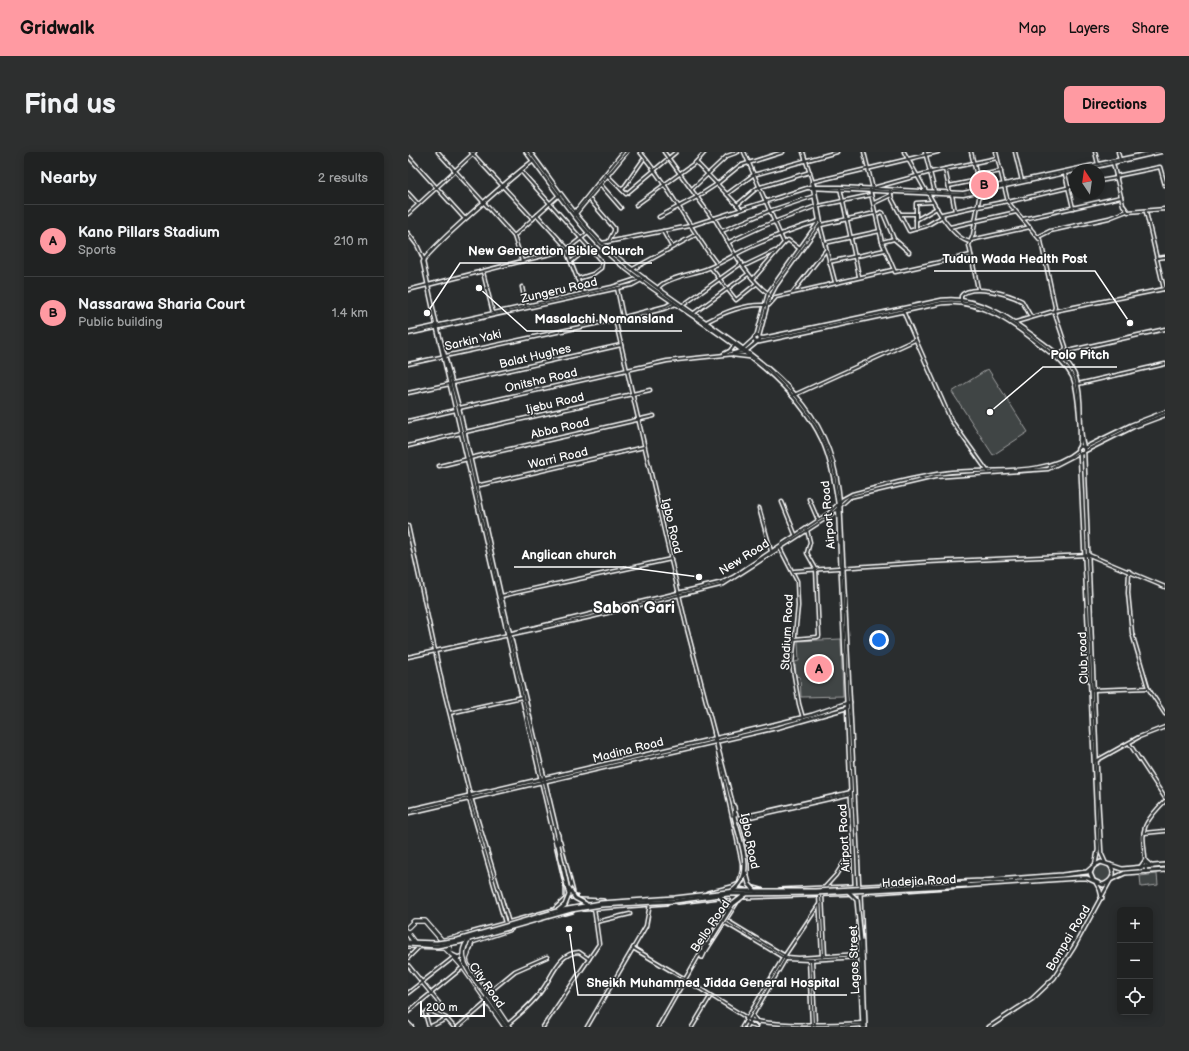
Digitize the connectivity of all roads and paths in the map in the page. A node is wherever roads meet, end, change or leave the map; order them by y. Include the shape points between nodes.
1 (438, 152) edge
2 (526, 152) edge
3 (530, 152) edge
4 (623, 152) edge
5 (627, 152) edge
6 (640, 152) edge
7 (664, 152) edge
8 (676, 152) edge
9 (705, 152) edge
10 (738, 152) edge
11 (744, 152) edge
12 (783, 152) edge
13 (803, 152) edge
14 (835, 152) edge
15 (864, 152) edge
16 (904, 152) edge
17 (938, 152) edge
18 (971, 152) edge
19 (996, 152) edge
20 (1015, 152) edge
21 (1095, 152) edge
22 (1118, 152) edge
23 (1154, 152) edge
24 (1161, 152) edge
25 (473, 153) edge
26 (926, 153) edge
27 (408, 156) edge
28 (669, 158) junction
29 (997, 158) junction
30 (908, 159) junction
31 (642, 160) dead end
32 (805, 160) junction
33 (1120, 160) junction
34 (533, 161) junction
35 (696, 162) junction
36 (748, 163) junction
37 (974, 163) junction
38 (1113, 163) junction
39 (1099, 164) edge
40 (1103, 164) edge
41 (1105, 164) edge
42 (869, 169) junction
43 (945, 169) junction
44 (455, 170) junction
45 (520, 170) junction
46 (655, 170) junction
47 (1000, 171) junction
48 (810, 172) junction
49 (931, 172) junction
50 (1069, 172) edge
51 (681, 173) junction
52 (1069, 173) edge
53 (708, 174) junction
54 (1065, 174) junction
55 (607, 175) junction
56 (753, 175) junction
57 (917, 176) junction
58 (977, 176) junction
59 (1117, 177) junction
60 (978, 180) junction
61 (1105, 180) edge
62 (1022, 182) junction
63 (812, 183) junction
64 (666, 184) junction
65 (717, 184) junction
66 (601, 185) junction
67 (1165, 185) edge
68 (502, 186) junction
69 (948, 186) junction
70 (436, 187) junction
71 (813, 187) junction
72 (1004, 187) junction
73 (759, 188) junction
74 (840, 188) junction
75 (1068, 188) junction
76 (692, 189) junction
77 (873, 189) junction
78 (622, 190) junction
79 (870, 190) junction
80 (890, 191) junction
81 (980, 191) junction
82 (927, 192) junction
83 (935, 192) junction
84 (408, 193) edge
85 (727, 194) junction
86 (951, 194) junction
87 (559, 195) junction
88 (871, 195) junction
89 (891, 195) junction
90 (814, 196) junction
91 (697, 197) junction
92 (1121, 197) junction
93 (589, 200) junction
94 (765, 200) junction
95 (842, 200) junction
96 (1008, 201) junction
97 (933, 202) junction
98 (484, 203) junction
99 (550, 203) junction
100 (874, 203) junction
101 (418, 204) junction
102 (737, 204) junction
103 (636, 205) dead end
104 (679, 206) junction
105 (817, 206) junction
106 (978, 207) junction
107 (621, 208) dead end
108 (740, 208) junction
109 (937, 208) junction
110 (1073, 208) junction
111 (1165, 209) edge
112 (769, 211) junction
113 (955, 211) junction
114 (1127, 211) junction
115 (1016, 212) junction
116 (1146, 212) junction
117 (575, 213) junction
118 (408, 214) edge
119 (876, 214) junction
120 (901, 214) junction
121 (915, 214) junction
122 (537, 215) junction
123 (942, 215) junction
124 (659, 217) dead end
125 (713, 218) junction
126 (533, 219) junction
127 (846, 219) junction
128 (1024, 219) junction
129 (466, 220) junction
130 (916, 220) junction
131 (976, 221) junction
132 (774, 222) junction
133 (820, 223) junction
134 (690, 226) junction
135 (1030, 226) junction
136 (950, 227) junction
137 (916, 229) junction
138 (663, 231) junction
139 (722, 231) junction
140 (880, 231) junction
141 (589, 232) junction
142 (408, 233) edge
143 (779, 234) junction
144 (695, 235) junction
145 (514, 236) junction
146 (850, 237) junction
147 (1038, 237) junction
148 (581, 239) junction
149 (894, 239) junction
150 (970, 241) junction
151 (608, 242) junction
152 (729, 242) junction
153 (882, 242) junction
154 (602, 243) junction
155 (784, 243) junction
156 (824, 243) junction
157 (589, 247) junction
158 (672, 247) junction
159 (567, 249) junction
160 (800, 249) junction
161 (826, 249) junction
162 (777, 250) junction
163 (885, 250) junction
164 (909, 252) dead end
165 (736, 254) junction
166 (971, 255) junction
167 (854, 256) junction
168 (1165, 257) edge
169 (1157, 258) junction
170 (424, 260) junction
171 (522, 261) junction
172 (572, 261) junction
173 (829, 262) junction
174 (742, 263) junction
175 (717, 264) junction
176 (744, 266) junction
177 (710, 268) junction
178 (633, 270) junction
179 (893, 270) junction
180 (483, 271) junction
181 (749, 274) junction
182 (859, 276) junction
183 (642, 278) junction
184 (718, 278) junction
185 (578, 279) junction
186 (753, 279) junction
187 (835, 282) junction
188 (756, 284) junction
189 (428, 286) junction
190 (522, 287) dead end
191 (617, 288) junction
192 (658, 288) junction
193 (727, 289) junction
194 (978, 289) junction
195 (408, 290) edge
196 (1165, 290) edge
197 (768, 293) junction
198 (792, 293) junction
199 (583, 294) junction
200 (771, 295) junction
201 (675, 302) junction
202 (961, 302) junction
203 (683, 305) junction
204 (526, 306) junction
205 (766, 306) junction
206 (1054, 310) junction
207 (903, 312) junction
208 (493, 313) junction
209 (694, 313) junction
210 (623, 317) junction
211 (1031, 318) junction
212 (615, 320) junction
213 (706, 322) junction
214 (1016, 322) junction
215 (437, 325) junction
216 (1165, 329) edge
217 (408, 333) edge
218 (757, 338) junction
219 (915, 340) junction
220 (758, 342) junction
221 (621, 345) junction
222 (734, 346) junction
223 (744, 351) junction
224 (1062, 352) junction
225 (724, 354) junction
226 (729, 354) junction
227 (733, 355) junction
228 (444, 356) junction
229 (1058, 356) junction
230 (750, 357) junction
231 (408, 364) edge
232 (1165, 364) edge
233 (627, 369) junction
234 (452, 383) junction
235 (1078, 384) junction
236 (650, 390) dead end
237 (408, 393) edge
238 (632, 394) junction
239 (796, 394) junction
240 (792, 396) junction
241 (1079, 400) junction
242 (458, 409) junction
243 (1165, 412) edge
244 (1165, 415) edge
245 (654, 416) dead end
246 (639, 419) junction
247 (408, 421) edge
248 (818, 428) junction
249 (463, 433) junction
250 (408, 446) edge
251 (644, 447) junction
252 (1082, 450) junction
253 (469, 459) junction
254 (439, 466) dead end
255 (988, 471) junction
256 (476, 486) junction
257 (809, 499) dead end
258 (782, 502) dead end
259 (839, 504) junction
260 (759, 508) dead end
261 (818, 520) junction
262 (408, 526) edge
263 (484, 526) junction
264 (806, 529) junction
265 (795, 534) junction
266 (783, 544) junction
267 (780, 548) junction
268 (771, 551) junction
269 (1084, 555) junction
270 (1089, 555) junction
271 (671, 559) junction
272 (750, 567) junction
273 (816, 569) junction
274 (843, 569) junction
275 (794, 571) junction
276 (1129, 571) junction
277 (1165, 587) edge
278 (679, 595) junction
279 (501, 596) junction
280 (508, 635) junction
281 (794, 639) junction
282 (436, 651) junction
283 (408, 657) edge
284 (1148, 688) junction
285 (1092, 692) junction
286 (522, 697) junction
287 (850, 702) junction
288 (846, 703) junction
289 (850, 706) junction
290 (846, 708) junction
291 (450, 713) junction
292 (1165, 714) edge
293 (803, 719) junction
294 (1165, 727) edge
295 (715, 738) junction
296 (716, 742) junction
297 (1129, 743) junction
298 (652, 754) junction
299 (1096, 761) junction
300 (543, 780) junction
301 (851, 793) junction
302 (470, 797) junction
303 (1165, 798) edge
304 (1165, 801) edge
305 (732, 807) junction
306 (408, 811) edge
307 (736, 817) junction
308 (1098, 821) junction
309 (1165, 831) edge
310 (1143, 833) junction
311 (558, 835) junction
312 (554, 836) junction
313 (559, 845) junction
314 (846, 859) dead end
315 (1145, 861) junction
316 (1106, 863) junction
317 (1165, 865) edge
318 (1093, 866) junction
319 (1146, 867) junction
320 (1152, 867) junction
321 (1140, 868) junction
322 (1165, 870) edge
323 (1146, 872) junction
324 (1111, 880) junction
325 (977, 882) junction
326 (1095, 882) junction
327 (739, 884) junction
328 (967, 884) junction
329 (746, 886) junction
330 (978, 886) junction
331 (732, 887) junction
332 (857, 887) junction
333 (824, 888) junction
334 (847, 891) junction
335 (731, 892) junction
336 (756, 892) junction
337 (858, 893) junction
338 (719, 895) junction
339 (745, 895) junction
340 (821, 895) junction
341 (574, 897) junction
342 (732, 898) junction
343 (566, 899) junction
344 (1102, 899) junction
345 (578, 900) junction
346 (739, 900) junction
347 (820, 902) junction
348 (588, 904) junction
349 (650, 904) junction
350 (594, 908) junction
351 (821, 908) junction
352 (557, 911) junction
353 (574, 911) junction
354 (630, 914) dead end
355 (725, 921) junction
356 (596, 922) junction
357 (507, 923) junction
358 (408, 927) edge
359 (408, 934) edge
360 (458, 937) junction
361 (469, 940) junction
362 (442, 941) junction
363 (414, 942) junction
364 (408, 943) edge
365 (708, 944) junction
366 (419, 947) junction
367 (633, 948) junction
368 (469, 950) junction
369 (451, 953) junction
370 (860, 954) junction
371 (701, 956) junction
372 (547, 957) dead end
373 (785, 957) junction
374 (408, 958) edge
375 (589, 958) junction
376 (823, 958) junction
377 (810, 960) junction
378 (467, 964) junction
379 (408, 965) edge
380 (463, 967) junction
381 (686, 980) junction
382 (421, 981) junction
383 (810, 982) junction
384 (813, 982) junction
385 (408, 993) edge
386 (431, 993) junction
387 (487, 995) junction
388 (710, 997) junction
389 (489, 1000) junction
390 (439, 1003) dead end
391 (408, 1012) edge
392 (753, 1016) junction
393 (446, 1018) junction
394 (746, 1020) junction
395 (750, 1021) junction
396 (408, 1023) edge
397 (748, 1024) junction
398 (759, 1024) junction
399 (812, 1025) junction
400 (815, 1025) junction
401 (864, 1025) edge
402 (506, 1026) edge
403 (412, 1027) edge
404 (429, 1027) edge
405 (454, 1027) edge
406 (458, 1027) edge
407 (543, 1027) edge
408 (587, 1027) edge
409 (658, 1027) edge
410 (692, 1027) edge
411 (742, 1027) edge
412 (746, 1027) edge
413 (756, 1027) edge
414 (837, 1027) edge
415 (989, 1027) edge

1 - 44 street
2 - 34 main road, Airport Road
3 - 117 main road, Airport Road
4 - 55 street
5 - 55 street
6 - 46 street
7 - 28 street
8 - 28 street
9 - 35 street
10 - 53 street via 727,156
11 - 36 street
12 - 36 street
13 - 32 street
14 - 32 street
15 - 42 street
16 - 30 street
17 - 26 street
18 - 37 street
19 - 29 street
20 - 62 street
21 - 39 street
22 - 33 street
23 - 33 street
24 - 38 street
25 - 44 street
25 - 68 street
26 - 30 street
26 - 49 street
27 - 70 street
28 - 46 street
28 - 51 street
29 - 37 street
29 - 47 street
30 - 42 street
30 - 57 street
31 - 78 street
32 - 48 street
32 - 56 street
33 - 40 street
34 - 45 main road
34 - 87 main road, Airport Road
35 - 51 street
35 - 53 street
36 - 56 street
36 - 65 street via 736,167
37 - 43 street
37 - 58 street
38 - 41 street
38 - 59 street
42 - 63 street
42 - 77 street
43 - 49 street
43 - 69 street
44 - 70 street
44 - 98 street
45 - 68 main road
45 - 99 street
46 - 64 street
46 - 78 street via 626,194
47 - 58 street
47 - 72 street
48 - 63 street
48 - 73 street
49 - 57 street
49 - 83 street
50 - 62 street
51 - 64 street
51 - 76 street
52 - 54 street
53 - 65 street
53 - 76 street
54 - 72 street
54 - 75 street
55 - 66 street
55 - 78 street
55 - 117 street
56 - 73 street
56 - 85 street
57 - 77 street
57 - 82 street
58 - 60 street
59 - 61 street
59 - 67 street via 1160,167
59 - 92 street
60 - 69 street
60 - 81 street
62 - 72 street
63 - 71 street
64 - 103 street
64 - 104 street
65 - 85 street
65 - 91 street
66 - 93 street
66 - 107 street
68 - 98 main road
68 - 126 street
69 - 86 street
70 - 101 street
70 - 129 street
71 - 74 street
71 - 77 street
71 - 90 street
71 - 94 street
71 - 105 street
72 - 81 street
72 - 96 street
73 - 94 street
73 - 102 street via 754,189
74 - 79 street
74 - 95 street
75 - 96 street
75 - 110 street
76 - 91 street
77 - 79 street
77 - 80 street
77 - 82 street
79 - 88 street
80 - 82 street
80 - 89 street
81 - 86 street
81 - 106 street
82 - 83 street
82 - 86 street
82 - 97 street
83 - 86 street
84 - 101 street
85 - 102 street
86 - 113 street
87 - 99 street
87 - 117 main road, Airport Road
88 - 95 street
88 - 100 street
89 - 100 street
89 - 120 street
90 - 105 street
90 - 112 street
91 - 104 street
91 - 125 street
92 - 110 street
92 - 114 street
93 - 117 street
93 - 151 street via 614,228
94 - 108 street
94 - 112 street
95 - 105 street
95 - 127 street
96 - 106 street
96 - 115 street
97 - 109 street
97 - 121 street via 916,203
98 - 129 main road
98 - 145 street
99 - 122 street
99 - 148 street
100 - 119 street
101 - 118 street
102 - 108 street
104 - 124 street
104 - 134 street
105 - 132 street
105 - 133 street
106 - 113 street
106 - 131 street
108 - 125 street
109 - 123 street
109 - 130 street
110 - 128 street
111 - 116 street
112 - 132 street
112 - 139 street
113 - 123 street
114 - 116 street
114 - 147 street via 1109,218 1050,231
115 - 128 street
115 - 131 street
116 - 169 street
117 - 141 main road, Airport Road
117 - 154 main road, Airport Road
119 - 127 street
119 - 140 street
119 - 149 street via 883,213
120 - 121 street
120 - 137 street via 908,230
121 - 130 street
122 - 126 street
122 - 159 street
123 - 136 street
123 - 137 street via 931,224
125 - 134 street
125 - 139 street
126 - 145 street
127 - 133 street
127 - 146 street
128 - 135 street
129 - 170 main road
130 - 137 street
131 - 136 street
131 - 150 street
132 - 143 street
132 - 152 street
133 - 143 street
133 - 156 street
133 - 160 street
133 - 200 street
134 - 138 street
134 - 144 street
135 - 147 street
135 - 150 street
136 - 150 street via 960,238
138 - 151 street
138 - 158 street
139 - 152 street
140 - 146 street
140 - 153 street
141 - 148 street
141 - 183 main road, Airport Road via 613,258
142 - 170 street
143 - 155 street
143 - 165 street
144 - 158 street
144 - 175 street
145 - 171 street
146 - 156 street
146 - 167 street
147 - 206 street via 1046,260
148 - 157 street
148 - 159 street
149 - 153 street
149 - 164 street
150 - 166 street
151 - 154 street
152 - 165 street
153 - 163 street
154 - 178 main road, Airport Road
155 - 160 street via 788,240
155 - 162 street
156 - 161 street
157 - 172 street
157 - 185 street via 600,259 602,266 593,274
158 - 178 street
159 - 171 street
159 - 172 street
160 - 197 street
161 - 173 street
161 - 198 street
162 - 176 street
162 - 186 street
163 - 167 street
163 - 179 street
165 - 174 street
165 - 175 street
166 - 179 street via 897,273
166 - 194 street
167 - 173 street
167 - 182 street
168 - 169 street
169 - 196 street
170 - 189 main road
171 - 180 street
172 - 185 street
173 - 187 street
174 - 176 street
174 - 184 street
175 - 177 street
176 - 181 street
177 - 184 street
177 - 192 street via 661,284
178 - 183 main road, Airport Road
179 - 182 street
180 - 189 street
180 - 208 street
181 - 186 street
181 - 193 street
182 - 187 street
183 - 191 street
183 - 192 main road, Airport Road
183 - 199 street, Zungeru Road
183 - 201 main road, Airport Road
184 - 193 street
184 - 203 street
185 - 199 street
186 - 188 street
187 - 198 street
188 - 193 street via 736,300
188 - 197 street
189 - 195 street
189 - 215 main road
190 - 204 street
191 - 210 street
191 - 215 street
192 - 201 main road, Airport Road
193 - 209 street
194 - 202 street via 961,294
194 - 211 street via 1019,300 1025,305
196 - 206 street
197 - 200 street
197 - 205 street
198 - 205 street via 776,296
199 - 204 street, Zungeru Road
200 - 205 street
201 - 203 main road, Airport Road
201 - 210 street, Sarkin Yaki
201 - 212 street via 668,308
201 - 222 main road, Airport Road
202 - 207 main road via 942,303
202 - 214 main road via 998,312
202 - 218 main road via 942,300
202 - 229 main road via 1009,321
203 - 209 main road, Airport Road
204 - 208 street, Zungeru Road
205 - 213 street via 755,305 737,309
205 - 218 street
206 - 211 street
206 - 224 street via 1066,346
207 - 219 street
207 - 220 main road
208 - 215 street, Zungeru Road
209 - 213 main road, Airport Road
210 - 212 street, Sarkin Yaki
211 - 214 street
212 - 221 street, Igbo Road
212 - 228 street, Sarkin Yaki
213 - 223 main road, Airport Road
214 - 229 main road
215 - 217 street, Zungeru Road
215 - 228 main road
216 - 224 street
218 - 220 main road
218 - 220 main road
218 - 223 main road
219 - 239 street
219 - 255 street via 951,420
220 - 223 main road
221 - 233 street, Igbo Road
221 - 234 street, Balat Hughes
222 - 223 main road, Airport Road
222 - 225 main road
223 - 226 street
223 - 227 street
223 - 230 main road, Airport Road
223 - 239 main road, Airport Road via 781,379
224 - 229 street
225 - 226 street, Onitsha Road
225 - 233 street, Onitsha Road
226 - 227 street
227 - 230 main road
228 - 231 street, Sarkin Yaki
228 - 234 main road
229 - 235 main road via 1072,370
229 - 241 main road via 1072,376
230 - 240 main road, Airport Road
232 - 235 street
233 - 238 street, Igbo Road
233 - 242 street, Onitsha Road
234 - 237 street, Balat Hughes
234 - 242 main road
235 - 241 main road
236 - 238 street, Ijebu Road
238 - 246 street, Igbo Road
238 - 249 street, Ijebu Road
239 - 240 street
239 - 248 main road, Airport Road
240 - 248 main road, Airport Road
241 - 252 main road
242 - 247 street, Onitsha Road
242 - 249 main road
243 - 252 main road via 1131,425
244 - 252 main road
245 - 246 street, Abba Road
246 - 251 street, Igbo Road
246 - 253 street, Abba Road
248 - 259 main road, Airport Road via 832,457
249 - 250 street, Ijebu Road
249 - 253 main road
251 - 256 street, Warri Road
251 - 271 street, Igbo Road
252 - 255 street via 1050,467
252 - 269 main road
252 - 270 main road, Club road
253 - 254 street, Abba Road
253 - 256 main road
253 - 263 main road
255 - 259 street via 912,481 850,497
256 - 263 main road
257 - 261 street
258 - 265 street
259 - 261 street, New Road
259 - 264 street, New Road via 831,515
259 - 274 main road, Airport Road
260 - 268 street
261 - 264 street, New Road
262 - 282 street
263 - 279 main road
263 - 280 main road
264 - 265 street, New Road
264 - 266 street, New Road
264 - 273 street via 810,542 807,553
265 - 266 street, New Road
266 - 267 street, New Road
266 - 268 street, New Road
267 - 272 street, New Road
267 - 275 street, Stadium Road
268 - 272 street, New Road
269 - 270 street
269 - 274 street via 853,566
269 - 285 main road
270 - 276 street
270 - 285 main road, Club road
271 - 278 street, Igbo Road
271 - 279 street
272 - 278 street, New Road via 728,581
273 - 274 street
273 - 275 street
273 - 281 street via 819,636
274 - 287 main road, Airport Road
274 - 288 main road, Airport Road
275 - 281 street, Stadium Road via 798,602
276 - 277 street
276 - 284 street via 1128,594 1132,633
278 - 280 street, New Road
278 - 295 street, Igbo Road
279 - 280 main road
280 - 282 street, New Road
280 - 286 main road
280 - 300 main road
281 - 293 street, Stadium Road via 792,671
282 - 283 street, New Road
282 - 291 street
284 - 285 street
284 - 292 street
285 - 299 main road, Club road
285 - 308 main road
286 - 291 street
286 - 300 main road
287 - 288 main road, Madina Road
287 - 289 main road, Airport Road
288 - 290 main road, Airport Road
288 - 293 main road, Madina Road
289 - 290 main road, Madina Road
289 - 332 main road, Airport Road
290 - 293 main road, Madina Road
290 - 301 main road, Airport Road
291 - 302 street
293 - 295 main road, Madina Road
293 - 296 main road, Madina Road
294 - 297 street
295 - 296 street, Igbo Road
295 - 298 main road, Madina Road
296 - 298 main road, Madina Road
296 - 305 street, Igbo Road
297 - 299 street
297 - 303 street
298 - 300 main road, Madina Road
299 - 308 main road, Club road
300 - 302 main road, Madina Road
300 - 311 main road
300 - 312 main road
301 - 307 street
301 - 332 main road, Airport Road
302 - 306 main road, Madina Road
302 - 357 street
304 - 310 street via 1148,820
305 - 307 main road
305 - 327 street, Igbo Road via 742,863
307 - 329 street, Igbo Road via 747,863
307 - 335 main road, bridge via 745,868 742,883
307 - 336 main road, bridge via 748,881
308 - 316 main road, Club road via 1101,853
308 - 318 main road via 1098,850
309 - 310 street
310 - 315 street
311 - 313 main road
311 - 341 main road
312 - 313 main road
312 - 343 main road via 566,888
313 - 348 main road, bridge via 572,894 577,901
313 - 352 main road, bridge via 569,895 565,905
314 - 333 street
315 - 319 street
315 - 320 main road
315 - 321 main road
316 - 318 main road
316 - 321 main road via 1122,869
316 - 324 main road via 1113,872
317 - 320 main road
318 - 325 main road, Hadejia Road via 1087,872 1077,874
318 - 326 main road via 1090,873
319 - 320 main road
319 - 321 main road
319 - 323 street
322 - 323 main road
323 - 324 main road via 1125,873
324 - 326 main road via 1104,884
324 - 344 main road, Bompai Road
325 - 328 main road
325 - 332 main road, Hadejia Road
326 - 330 main road, Hadejia Road via 1087,878 1078,878
326 - 344 main road
327 - 329 main road, Hadejia Road
327 - 331 main road
328 - 330 main road
328 - 334 main road, bridge
328 - 336 main road, bridge
329 - 333 main road, Hadejia Road via 760,890
329 - 339 main road
330 - 337 main road, Hadejia Road
331 - 342 main road
331 - 345 main road via 685,896 595,902
332 - 333 main road, Hadejia Road
332 - 337 main road
334 - 339 main road, bridge
334 - 370 main road, bridge via 858,900 862,941
335 - 336 main road, bridge
335 - 348 main road, bridge
337 - 340 main road, Hadejia Road
337 - 370 main road, Lagos Street
337 - 401 main road, Lagos Street
338 - 339 main road, bridge
338 - 361 main road, bridge via 588,907 558,913
338 - 365 main road, bridge via 725,900 728,909
339 - 340 main road, Hadejia Road
339 - 346 main road
339 - 365 main road, bridge via 734,904
340 - 347 street
340 - 351 street
341 - 343 main road
341 - 345 main road
342 - 346 main road
342 - 349 main road
342 - 371 street, Bello Road
343 - 353 main road via 565,908
343 - 357 main road via 554,910
344 - 415 main road, Bompai Road via 1054,978 1032,999
345 - 353 main road via 579,904
346 - 355 street, Bello Road
347 - 351 street
347 - 373 street
348 - 352 main road, bridge
349 - 350 main road
349 - 367 street via 648,921
350 - 353 main road
350 - 356 street
351 - 376 street
352 - 363 main road, bridge via 458,940 437,943
353 - 368 main road via 478,939 472,942
354 - 356 street
355 - 371 street, Bello Road
355 - 373 street
356 - 375 street via 600,942
357 - 360 main road
358 - 362 highway, City Road via 416,920 422,920
359 - 363 highway, bridge
360 - 362 highway
360 - 368 highway via 467,940
360 - 369 highway via 451,940
361 - 364 main road, bridge via 437,946
361 - 387 highway, bridge via 462,952 463,961
362 - 364 highway
362 - 369 highway, City Road
363 - 364 main road, bridge
364 - 366 highway
365 - 371 main road
366 - 369 highway via 444,947
366 - 374 street
367 - 381 street
367 - 408 street
368 - 369 highway via 461,957
368 - 378 highway, City Road
369 - 380 highway, City Road
369 - 382 street
370 - 376 street
370 - 401 main road, Lagos Street
371 - 381 street, Bello Road
372 - 387 street via 515,972
373 - 376 street
373 - 377 street
373 - 392 street
373 - 394 street
375 - 402 street via 575,952 564,958 542,991
375 - 407 street
376 - 377 street
377 - 383 street
377 - 384 street
378 - 380 street
378 - 387 highway, City Road
379 - 382 street
380 - 386 street
380 - 389 highway, City Road
381 - 388 street
381 - 409 street, Bello Road
382 - 385 street
382 - 386 street
383 - 384 street
383 - 399 street
384 - 400 street
386 - 390 street
386 - 391 street
387 - 389 highway
388 - 394 street
388 - 410 street
389 - 402 highway, City Road
389 - 406 street
392 - 395 street
392 - 398 street
393 - 404 street
393 - 404 street via 434,1011 426,1012
393 - 405 street
394 - 395 street
394 - 397 street
394 - 411 street
395 - 397 street
395 - 398 street
396 - 403 street
397 - 412 street
397 - 413 street
398 - 399 street
399 - 400 street
400 - 401 street
401 - 414 street

